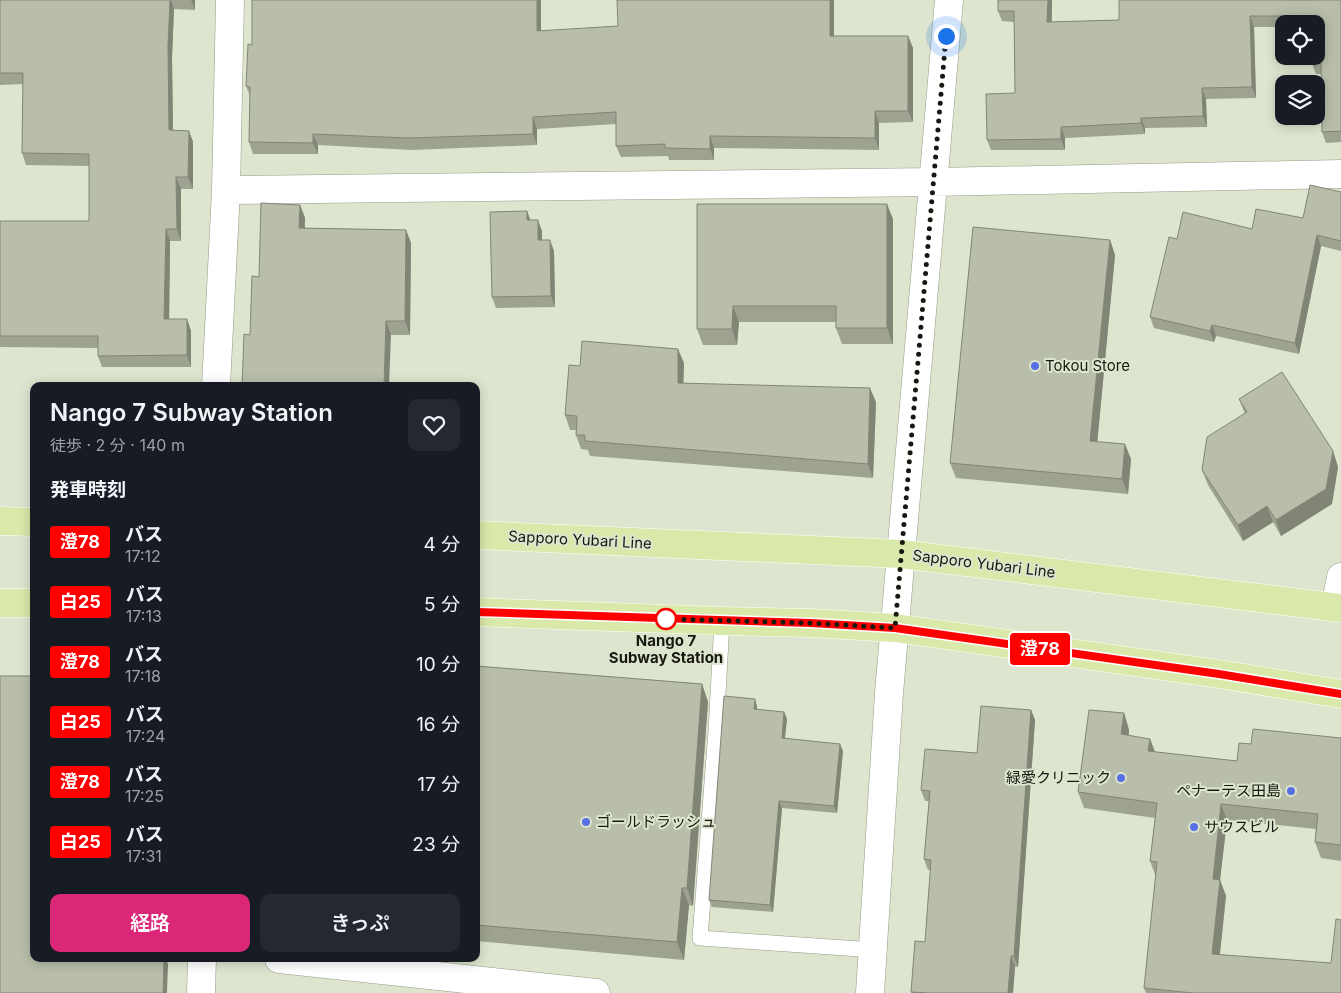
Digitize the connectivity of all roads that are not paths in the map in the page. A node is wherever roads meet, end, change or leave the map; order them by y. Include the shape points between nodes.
1 (230, 0) edge
2 (950, 0) edge
3 (1341, 174) edge
4 (934, 182) junction
5 (226, 190) junction
6 (216, 382) edge
7 (0, 521) edge
8 (30, 522) edge
9 (480, 535) edge
10 (901, 554) junction
11 (1341, 577) edge
12 (0, 603) edge
13 (30, 603) edge
14 (1338, 608) edge
15 (480, 612) edge
16 (722, 621) junction
17 (895, 628) junction
18 (1341, 694) edge
19 (874, 950) junction
20 (202, 962) edge
21 (307, 962) edge
22 (201, 993) edge
23 (596, 993) edge
24 (870, 993) edge

1 - 5 street
2 - 4 street
3 - 4 street
4 - 5 street
4 - 10 street
5 - 6 street
7 - 8 main road
9 - 10 main road, Sapporo Yubari Line
10 - 14 main road, Sapporo Yubari Line
10 - 17 street
11 - 14 street
12 - 13 main road
15 - 16 main road
16 - 17 main road
16 - 19 lane via 700,938
17 - 18 main road
17 - 19 street
19 - 24 street
20 - 22 street
21 - 23 street

